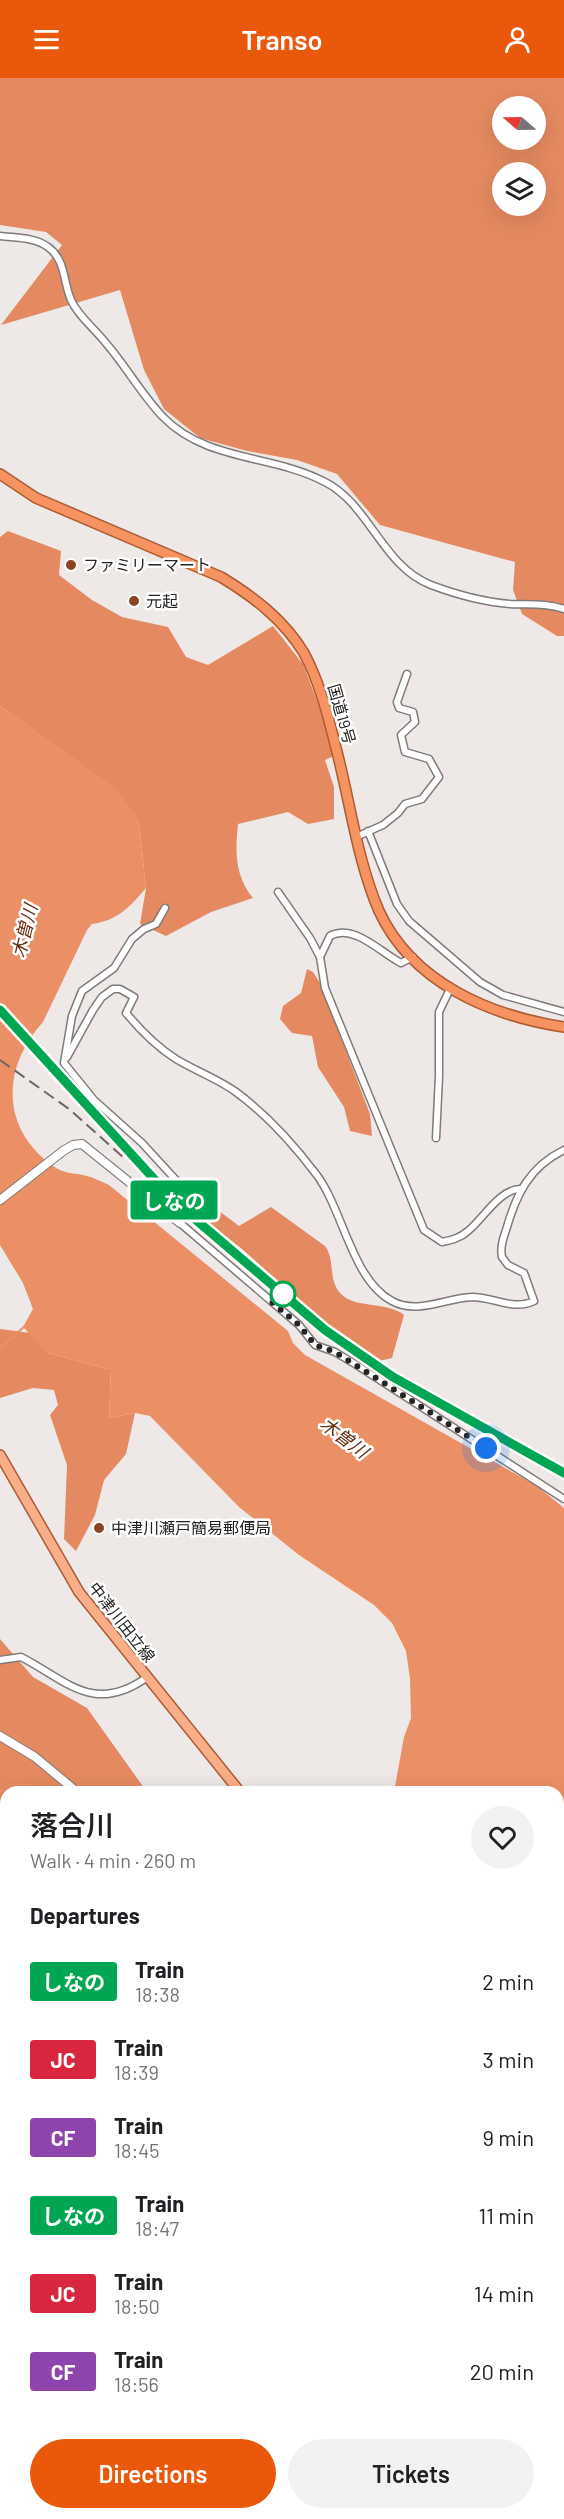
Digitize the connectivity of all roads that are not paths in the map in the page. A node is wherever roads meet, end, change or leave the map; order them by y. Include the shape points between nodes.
1 (0, 236) edge
2 (0, 474) edge
3 (564, 609) edge
4 (407, 674) dead end
5 (368, 831) junction
6 (356, 837) junction
7 (278, 892) dead end
8 (165, 908) dead end
9 (320, 957) junction
10 (413, 957) junction
11 (450, 989) junction
12 (564, 1012) edge
13 (564, 1027) edge
14 (64, 1063) junction
15 (436, 1138) dead end
16 (564, 1150) edge
17 (520, 1189) junction
18 (0, 1200) edge
19 (180, 1223) junction
20 (0, 1455) edge
21 (564, 1499) edge
22 (0, 1660) edge
23 (146, 1678) junction
24 (0, 1736) edge
25 (69, 1786) edge
26 (235, 1786) edge

1 - 3 street via 40,243 56,256 71,300 83,318 177,430 231,454 286,467 326,482 354,506 411,574 430,585 488,600
2 - 6 highway, 国道19号 via 36,498 221,577 280,621 303,652 321,690
4 - 5 street via 397,702 399,708 413,712 415,722 401,735 405,752 429,759 439,777 422,799 405,804 398,813
5 - 6 street
5 - 12 street via 397,903 409,921 480,982 524,1002
6 - 10 highway, 国道19号 via 379,910
7 - 9 street
8 - 14 street via 156,924 132,939 114,968 82,991 72,1016
9 - 10 street via 330,936 344,933 368,940 384,955 401,963
9 - 17 street via 325,988 424,1230 442,1242 457,1238 504,1196
10 - 11 highway, 国道19号
11 - 13 highway, 国道19号 via 501,1013
11 - 15 street via 439,1012
14 - 17 street via 102,997 113,989 129,992 134,997 126,1013 155,1044 235,1091 317,1175 364,1274 378,1293 402,1305 473,1297 522,1306 534,1301 524,1273 508,1265 501,1252
14 - 19 street via 94,1100 186,1191
16 - 17 street
18 - 19 street via 73,1144 88,1148
19 - 21 street via 299,1325 315,1345 335,1352
20 - 23 main road, 中津川田立線 via 79,1592
22 - 23 street via 21,1657 75,1690 88,1693 128,1689
23 - 26 main road, 中津川田立線
24 - 25 street via 35,1756

